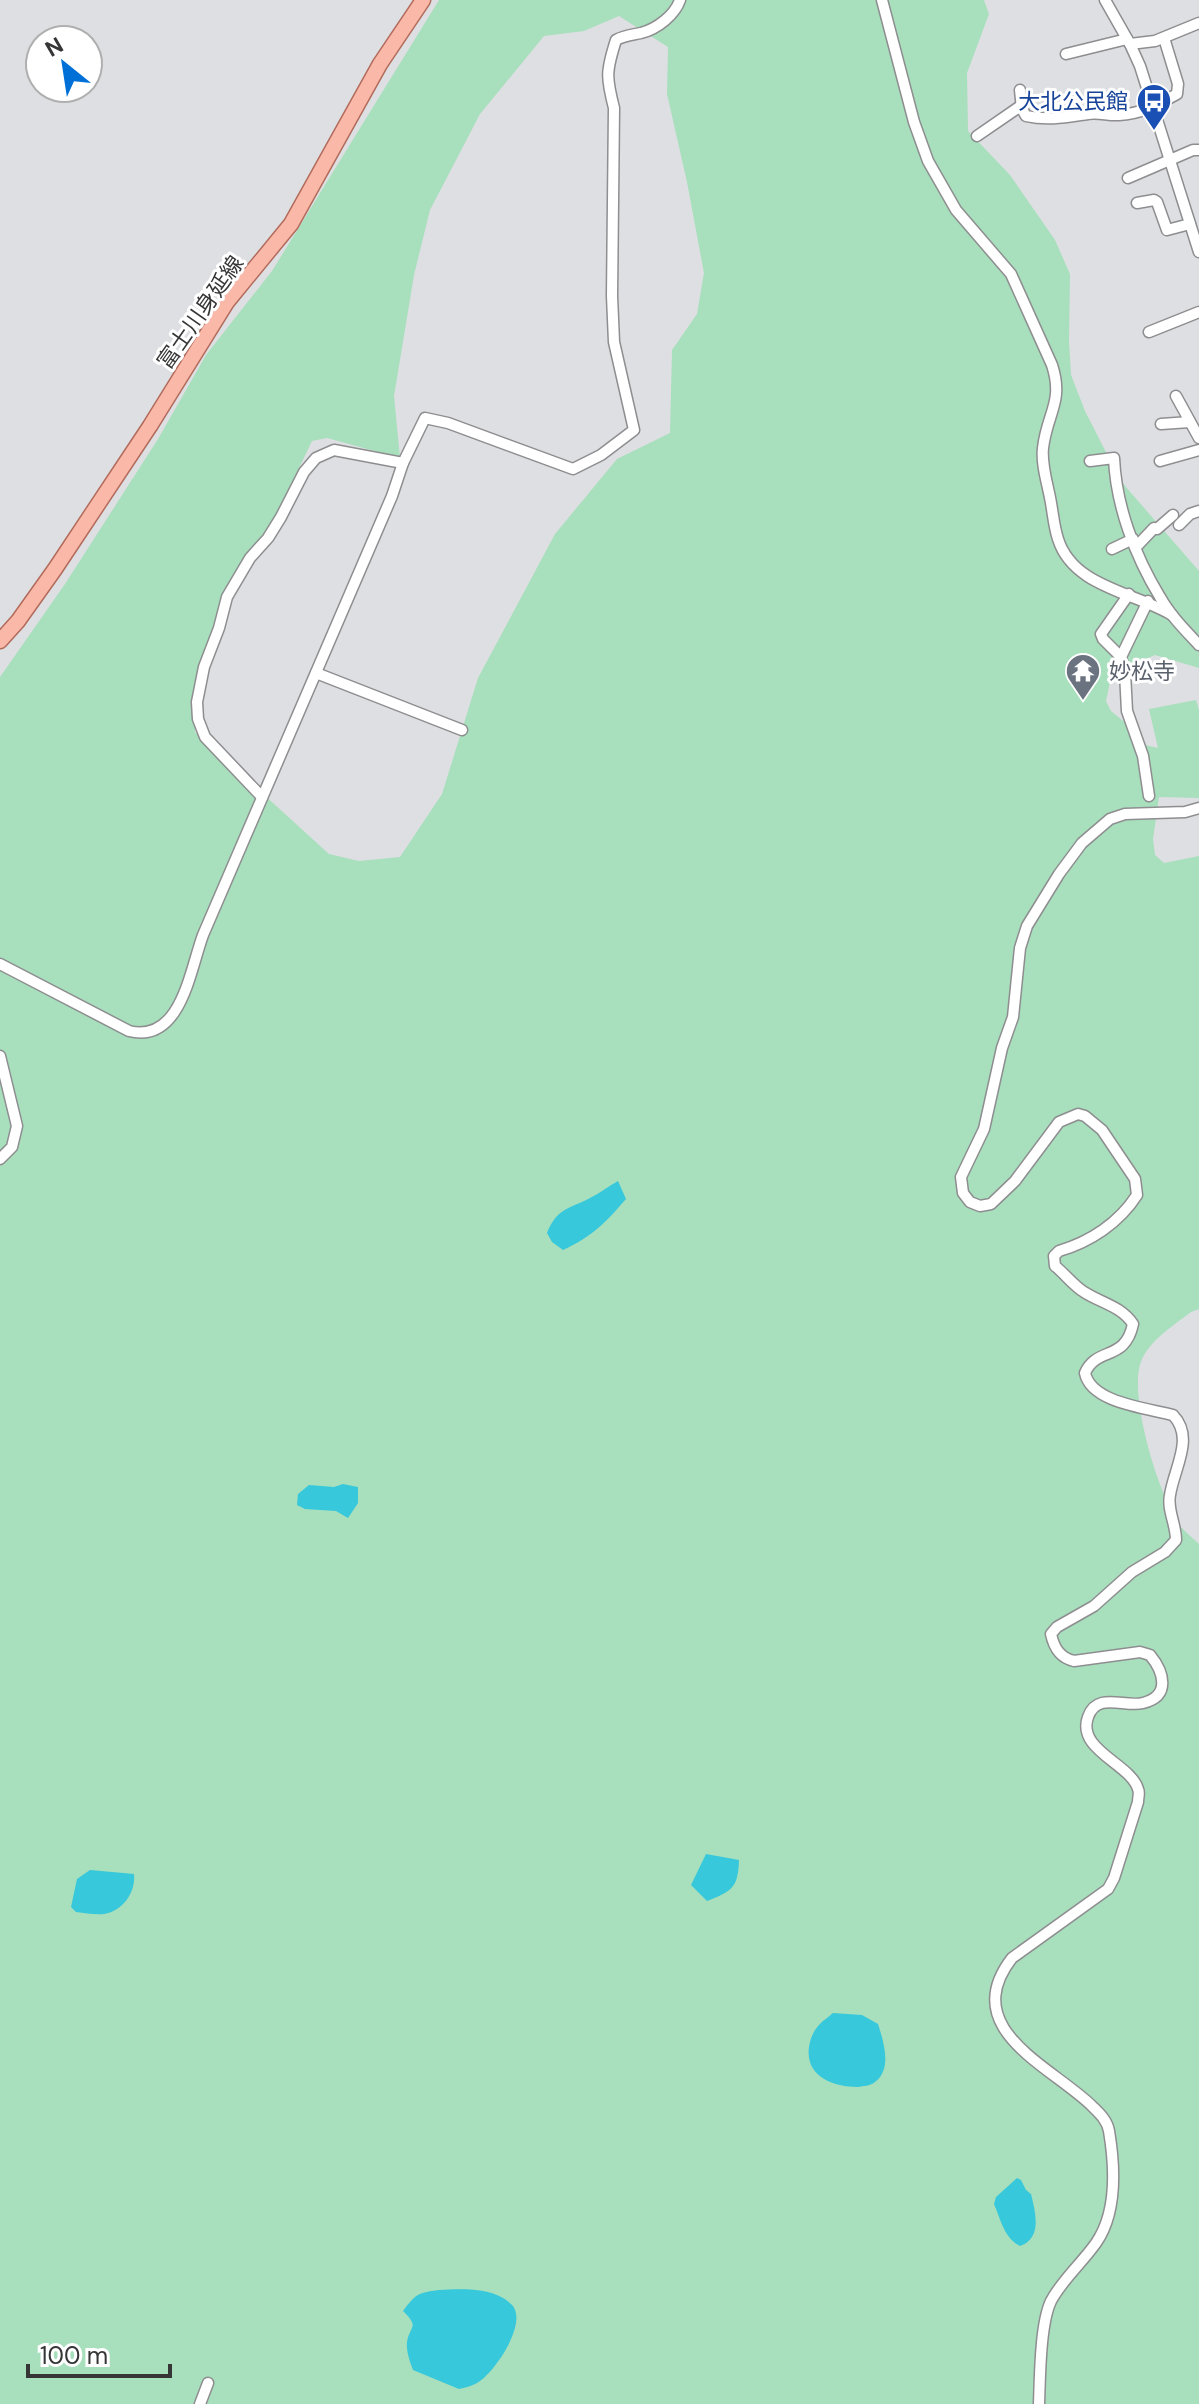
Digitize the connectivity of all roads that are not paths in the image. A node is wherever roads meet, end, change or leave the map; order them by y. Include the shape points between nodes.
1 (423, 0) edge
2 (680, 0) edge
3 (882, 0) edge
4 (1105, 0) edge
5 (1199, 23) edge
6 (1164, 38) junction
7 (1129, 41) junction
8 (1066, 54) dead end
9 (1020, 90) dead end
10 (1022, 105) junction
11 (1152, 108) junction
12 (977, 136) dead end
13 (1199, 150) edge
14 (1170, 160) junction
15 (1128, 178) dead end
16 (1137, 203) dead end
17 (1190, 224) junction
18 (1199, 252) edge
19 (1199, 312) edge
20 (1149, 332) dead end
21 (1176, 396) dead end
22 (1190, 422) junction
23 (1161, 424) dead end
24 (1199, 438) edge
25 (1199, 450) edge
26 (1090, 461) dead end
27 (1160, 461) dead end
28 (403, 463) junction
29 (1199, 511) edge
30 (1135, 543) junction
31 (1112, 549) dead end
32 (1129, 594) junction
33 (1148, 601) junction
34 (1172, 615) junction
35 (0, 641) edge
36 (1199, 645) edge
37 (1121, 657) junction
38 (316, 673) junction
39 (462, 730) dead end
40 (1149, 796) dead end
41 (262, 797) junction
42 (1199, 808) edge
43 (0, 964) edge
44 (0, 1056) edge
45 (0, 1159) edge
46 (208, 2383) dead end
47 (200, 2404) edge
48 (1039, 2404) edge

1 - 35 main road, 富士川身延線 via 380,64 291,224 227,302 63,557
2 - 28 street via 659,25 616,40 607,66 614,108 614,342 634,430 573,469 425,418
3 - 32 street via 928,161 956,210 1011,274 1057,380 1043,452 1058,539 1073,565 1089,578
4 - 7 street
5 - 6 street
6 - 7 street
6 - 11 street via 1177,94
7 - 8 street
7 - 11 street
9 - 10 street
10 - 11 street via 1026,116 1066,119
10 - 12 street
11 - 14 street
13 - 14 street
14 - 15 street
14 - 17 street
16 - 17 street via 1157,202 1167,230
17 - 18 street
19 - 20 street
21 - 22 street
22 - 23 street
22 - 24 street
25 - 27 street
26 - 30 street via 1114,458 1123,514
28 - 38 street
28 - 41 street via 334,450 316,458 227,597 204,667 198,719 205,737
29 - 30 street via 1154,528
30 - 31 street
30 - 34 street
32 - 33 street
32 - 37 street via 1101,634
33 - 34 street
33 - 37 street
34 - 36 street
37 - 40 street via 1127,711 1143,756
38 - 39 street
38 - 41 street
41 - 43 street via 199,946 183,1000 157,1030 144,1035 129,1031
42 - 48 street via 1110,819 1082,843 1059,874 1027,926 1013,1017 984,1129 961,1177 970,1202 991,1204 1059,1122 1078,1114 1102,1130 1135,1179 1137,1195 1100,1233 1059,1251 1055,1266 1133,1324 1126,1344 1088,1367 1090,1386 1104,1397 1173,1415 1183,1436 1169,1509 1176,1540 1051,1634 1065,1659 1140,1652 1150,1655 1163,1676 1157,1697 1142,1704 1109,1701 1095,1707 1086,1724 1095,1745 1138,1789 1114,1878 1108,1889 1012,1958 994,1996 1001,2025 1010,2036 1035,2062 1081,2095 1108,2129 1110,2214 1097,2242 1050,2302
44 - 45 street via 17,1126 12,1147
46 - 47 street

